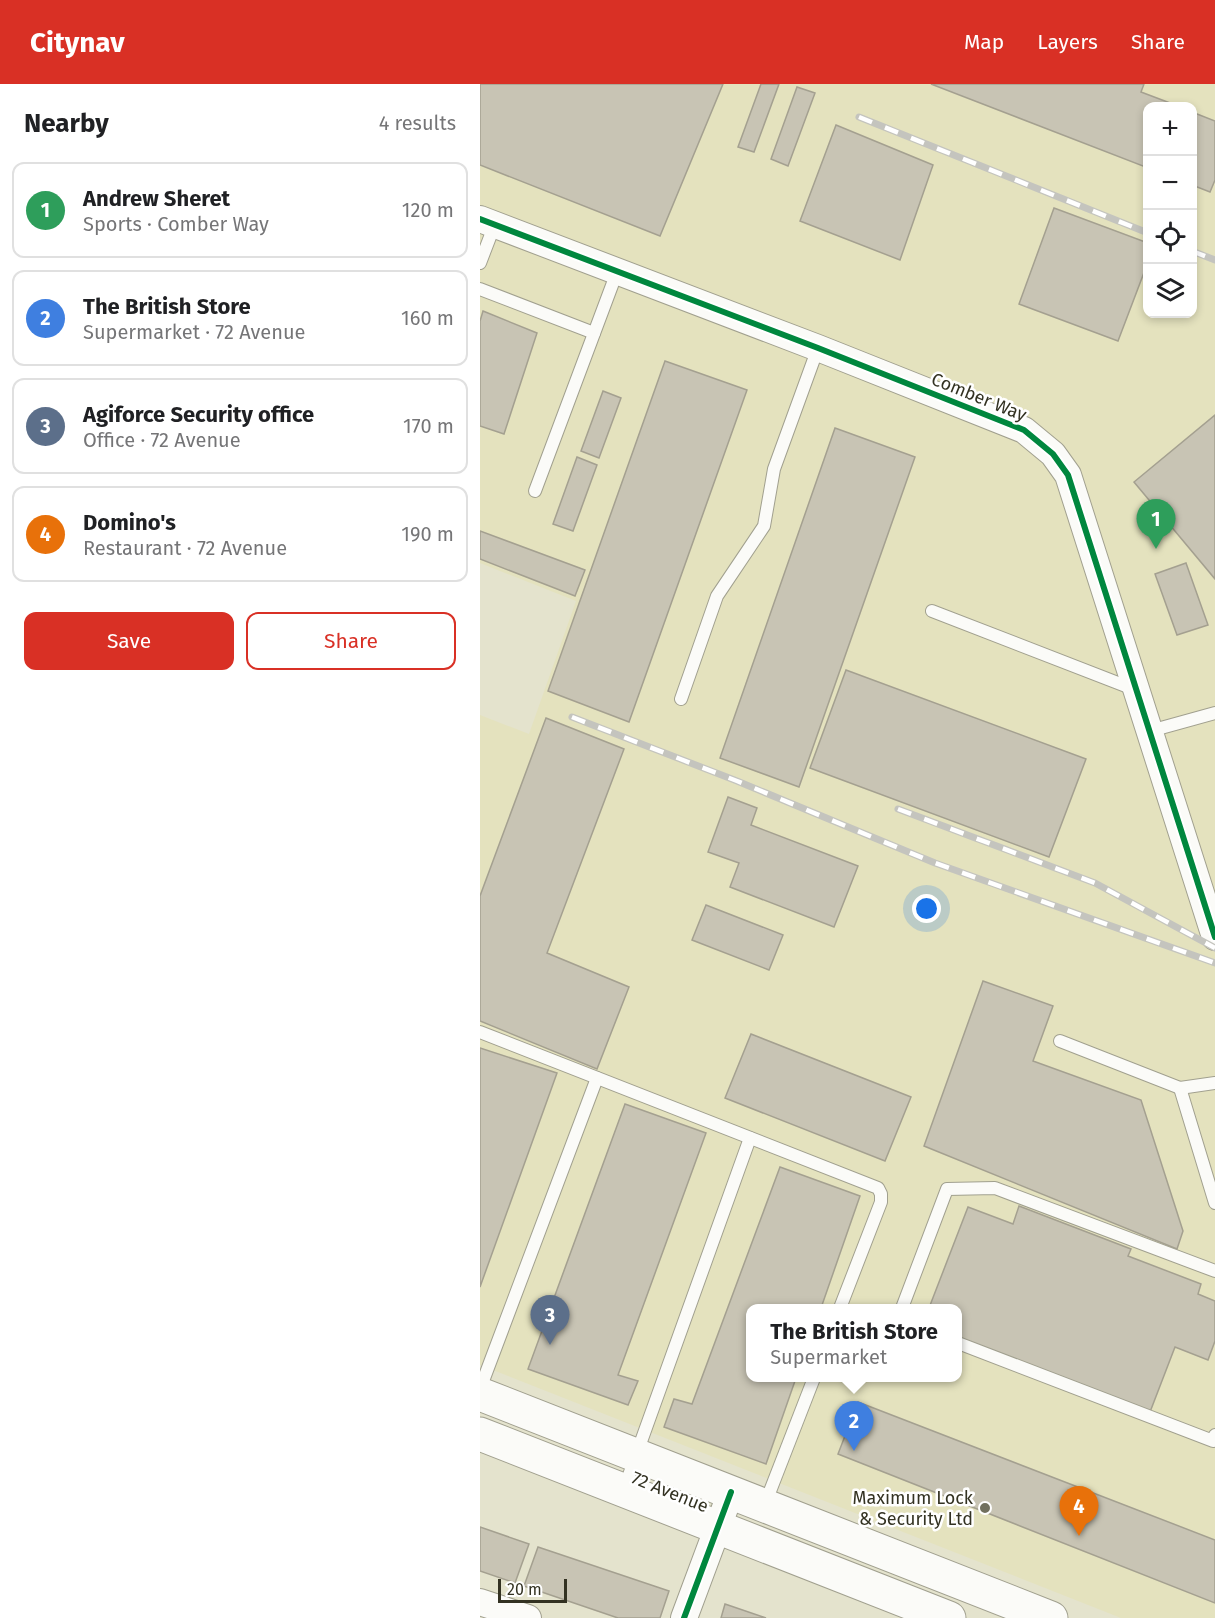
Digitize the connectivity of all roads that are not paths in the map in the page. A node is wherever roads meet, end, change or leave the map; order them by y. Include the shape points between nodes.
1 (487, 222) edge
2 (480, 264) edge
3 (617, 272) junction
4 (480, 290) edge
5 (594, 333) junction
6 (818, 348) junction
7 (535, 491) dead end
8 (932, 611) dead end
9 (1137, 690) junction
10 (681, 699) dead end
11 (1215, 714) edge
12 (1150, 731) junction
13 (1213, 920) edge
14 (480, 1032) edge
15 (1060, 1041) dead end
16 (597, 1078) junction
17 (1215, 1083) edge
18 (1180, 1088) junction
19 (750, 1138) junction
20 (1215, 1203) edge
21 (1215, 1271) edge
22 (842, 1304) edge
23 (904, 1304) edge
24 (962, 1345) edge
25 (812, 1382) edge
26 (480, 1389) edge
27 (480, 1394) edge
28 (480, 1434) edge
29 (1215, 1435) edge
30 (636, 1455) junction
31 (623, 1490) junction
32 (731, 1492) junction
33 (765, 1505) junction
34 (718, 1528) junction
35 (480, 1602) edge
36 (528, 1618) edge
37 (684, 1618) edge
38 (949, 1618) edge
39 (1051, 1618) edge

1 - 2 lane
1 - 3 street, Comber Way
3 - 5 lane
3 - 6 street, Comber Way
4 - 5 lane
5 - 7 lane
6 - 9 street, Comber Way via 1024,430 1053,454 1068,475
6 - 10 lane via 774,469 764,526 717,596
8 - 9 lane
9 - 12 street, Comber Way
11 - 12 lane
12 - 13 street, Comber Way
14 - 16 lane
15 - 18 lane
16 - 19 lane
16 - 26 lane
17 - 18 lane
18 - 20 lane
19 - 22 lane via 878,1188 881,1202
19 - 30 lane
21 - 23 lane via 995,1188 947,1189
24 - 29 lane via 1213,1441
25 - 33 lane
27 - 30 main road, 72 Avenue
28 - 31 main road, 72 Avenue
30 - 31 lane
30 - 32 main road, 72 Avenue
31 - 34 main road, 72 Avenue
32 - 33 main road, 72 Avenue
32 - 34 street
33 - 39 main road, 72 Avenue
34 - 37 street
34 - 38 main road, 72 Avenue
35 - 36 street

